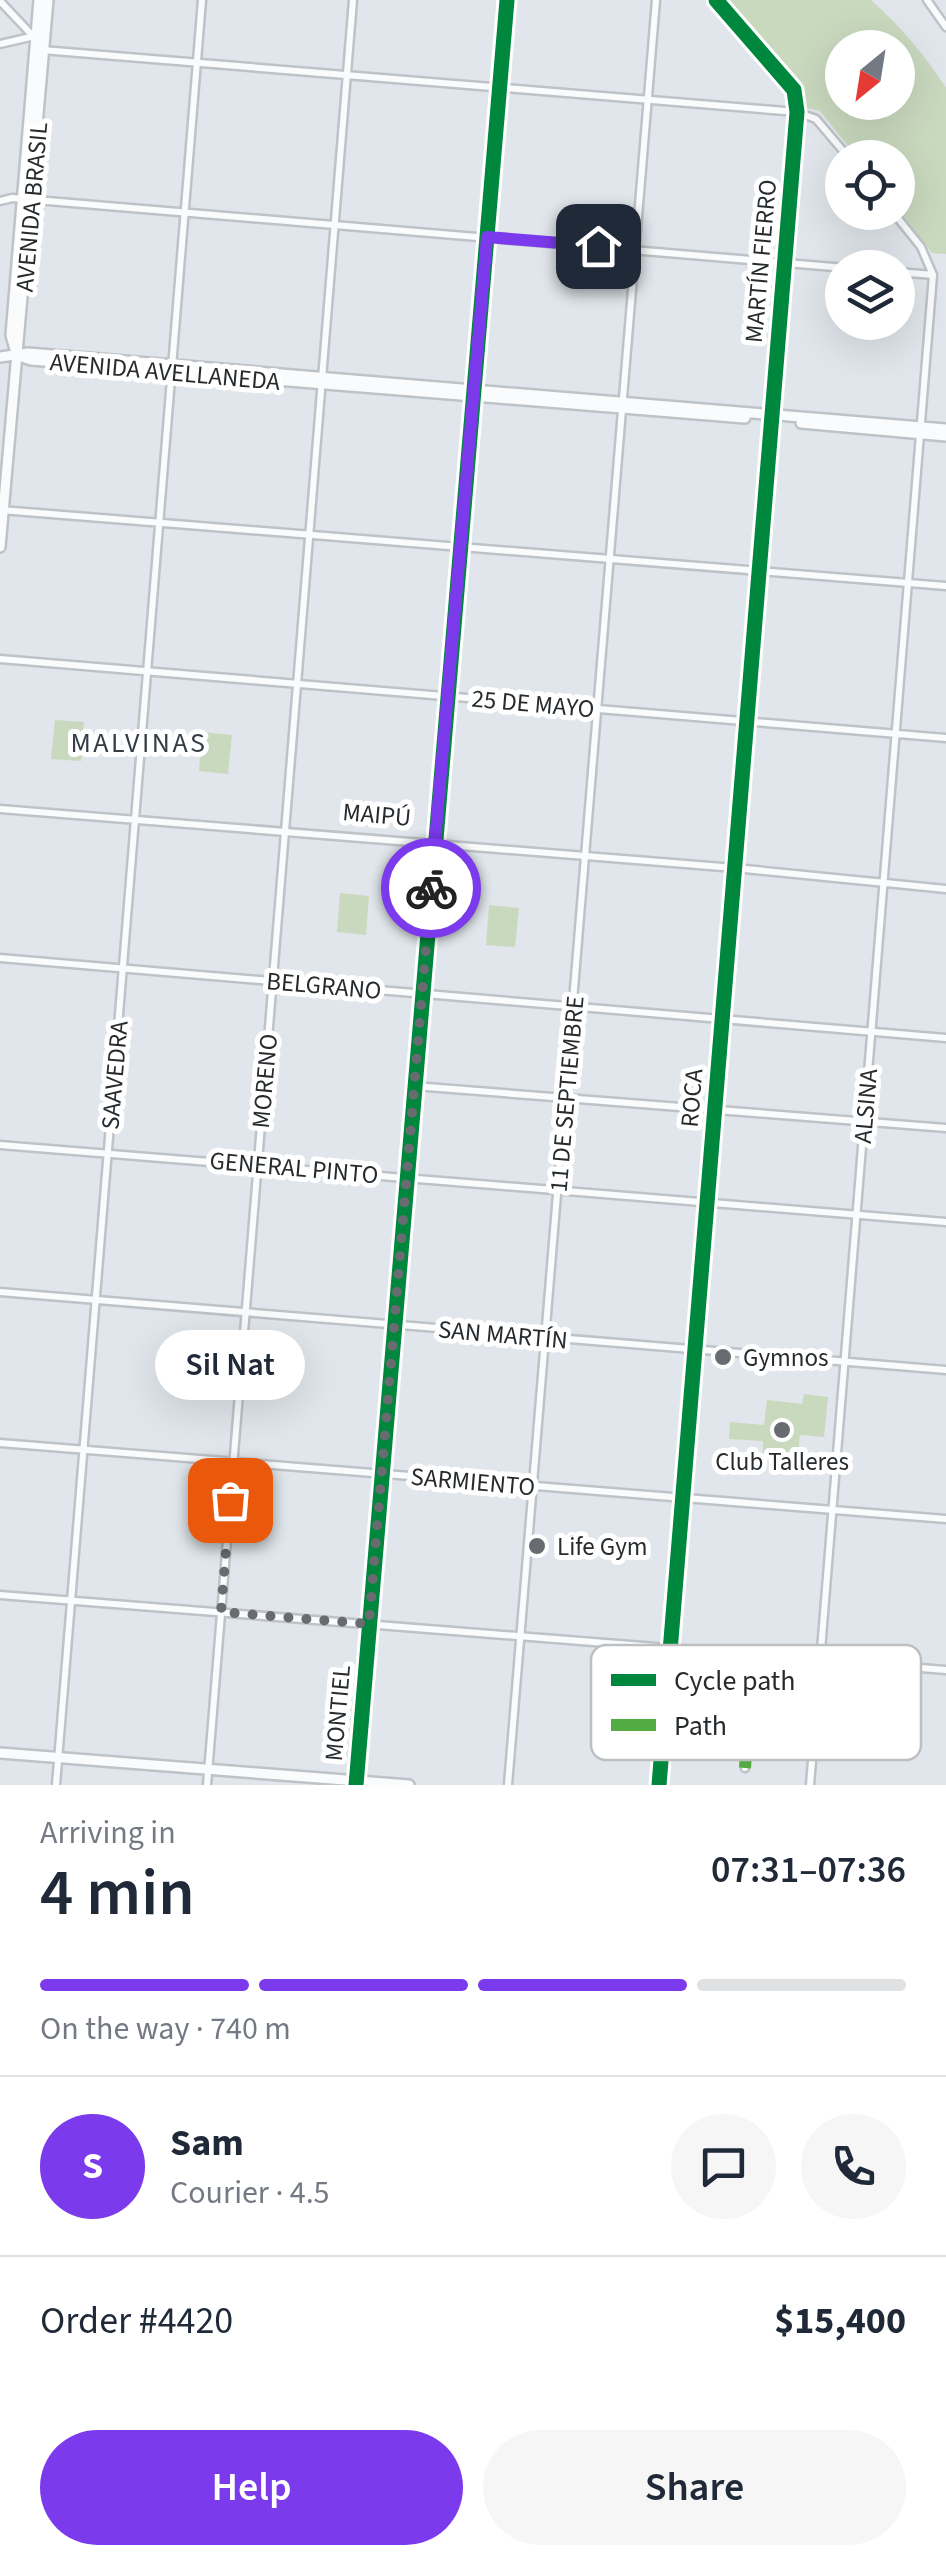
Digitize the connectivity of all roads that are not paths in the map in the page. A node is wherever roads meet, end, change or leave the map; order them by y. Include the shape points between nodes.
1 (39, 0) edge
2 (48, 0) edge
3 (202, 0) edge
4 (353, 0) edge
5 (507, 0) edge
6 (656, 0) edge
7 (716, 0) edge
8 (927, 0) edge
9 (0, 1) edge
10 (946, 27) edge
11 (38, 35) junction
12 (0, 44) edge
13 (40, 50) junction
14 (197, 64) junction
15 (346, 76) junction
16 (500, 87) junction
17 (648, 100) junction
18 (796, 112) junction
19 (834, 140) edge
20 (27, 199) junction
21 (0, 201) edge
22 (185, 212) junction
23 (334, 224) junction
24 (907, 230) edge
25 (487, 237) junction
26 (636, 250) junction
27 (785, 262) junction
28 (825, 266) edge
29 (915, 274) edge
30 (932, 275) junction
31 (16, 356) junction
32 (0, 357) edge
33 (172, 368) junction
34 (320, 381) junction
35 (472, 393) junction
36 (623, 406) junction
37 (772, 417) junction
38 (921, 430) junction
39 (946, 432) edge
40 (1, 510) edge
41 (160, 522) junction
42 (308, 534) junction
43 (0, 547) edge
44 (459, 547) junction
45 (610, 559) junction
46 (760, 571) junction
47 (908, 583) junction
48 (946, 586) edge
49 (0, 659) edge
50 (147, 672) junction
51 (296, 684) junction
52 (447, 696) junction
53 (597, 708) junction
54 (747, 721) junction
55 (896, 733) junction
56 (946, 738) edge
57 (0, 809) edge
58 (135, 820) junction
59 (284, 832) junction
60 (435, 844) junction
61 (585, 856) junction
62 (735, 868) junction
63 (884, 884) junction
64 (946, 888) edge
65 (0, 958) edge
66 (123, 968) junction
67 (272, 981) junction
68 (422, 994) junction
69 (572, 1006) junction
70 (722, 1019) junction
71 (872, 1031) junction
72 (946, 1038) edge
73 (414, 1086) junction
74 (565, 1098) junction
75 (715, 1110) junction
76 (864, 1122) junction
77 (946, 1128) edge
78 (0, 1145) edge
79 (108, 1152) junction
80 (256, 1164) junction
81 (408, 1177) junction
82 (558, 1188) junction
83 (708, 1202) junction
84 (856, 1214) junction
85 (946, 1222) edge
86 (0, 1292) edge
87 (96, 1300) junction
88 (246, 1312) junction
89 (394, 1324) junction
90 (545, 1338) junction
91 (696, 1350) junction
92 (845, 1363) junction
93 (946, 1370) edge
94 (0, 1443) edge
95 (83, 1450) junction
96 (233, 1462) junction
97 (382, 1474) junction
98 (532, 1486) junction
99 (683, 1498) junction
100 (832, 1510) junction
101 (946, 1519) edge
102 (0, 1595) edge
103 (71, 1600) junction
104 (221, 1612) junction
105 (369, 1624) junction
106 (520, 1636) junction
107 (632, 1645) edge
108 (670, 1645) edge
109 (821, 1645) edge
110 (921, 1668) edge
111 (946, 1670) edge
112 (0, 1753) edge
113 (58, 1757) junction
114 (661, 1760) edge
115 (746, 1760) edge
116 (812, 1760) edge
117 (745, 1768) dead end
118 (208, 1769) junction
119 (356, 1783) edge
120 (56, 1785) edge
121 (207, 1785) edge
122 (409, 1785) edge
123 (508, 1785) edge
124 (659, 1785) edge
125 (810, 1785) edge

1 - 11 main road, AVENIDA BRASIL
2 - 11 main road, AVENIDA BRASIL
3 - 14 street, SAAVEDRA
4 - 15 street, MORENO
5 - 16 street, MONTIEL
6 - 17 street, 11 DE SEPTIEMBRE
7 - 18 street via 794,90
8 - 10 street
9 - 11 street
11 - 12 street
11 - 13 main road, AVENIDA BRASIL
13 - 14 street
13 - 20 main road, AVENIDA BRASIL
14 - 15 street
14 - 22 street, SAAVEDRA
15 - 16 street
15 - 23 street, MORENO
16 - 17 street
16 - 25 street, MONTIEL
17 - 18 street
17 - 26 street, 11 DE SEPTIEMBRE
18 - 19 street via 816,118
18 - 27 street, MARTÍN FIERRO
20 - 21 street
20 - 22 street
20 - 31 main road, AVENIDA BRASIL
22 - 23 street
22 - 33 street, SAAVEDRA
23 - 25 street
23 - 34 street, MORENO
24 - 30 street
25 - 26 street
25 - 35 street, MONTIEL
26 - 27 street
26 - 36 street, 11 DE SEPTIEMBRE
27 - 28 street
27 - 37 street, MARTÍN FIERRO
29 - 30 street
30 - 38 street, ALSINA
31 - 32 main road, AVENIDA AVELLANEDA
31 - 33 main road, AVENIDA AVELLANEDA
31 - 40 main road, AVENIDA BRASIL
33 - 34 main road, AVENIDA AVELLANEDA
33 - 41 street, SAAVEDRA
34 - 35 main road, AVENIDA AVELLANEDA
34 - 42 street, MORENO
35 - 36 main road, AVENIDA AVELLANEDA
35 - 44 street, MONTIEL
36 - 37 main road, AVENIDA AVELLANEDA
36 - 45 street, 11 DE SEPTIEMBRE
37 - 38 main road, AVENIDA AVELLANEDA
37 - 46 street, ROCA
38 - 39 main road, AVENIDA AVELLANEDA
38 - 47 street, ALSINA
40 - 41 street
40 - 43 main road, AVENIDA BRASIL
41 - 42 street
41 - 50 street, SAAVEDRA
42 - 44 street
42 - 51 street, MORENO
44 - 45 street
44 - 52 street, MONTIEL
45 - 46 street
45 - 53 street, 11 DE SEPTIEMBRE
46 - 47 street
46 - 54 street, ROCA
47 - 48 street
47 - 55 street, ALSINA
49 - 50 street, 25 DE MAYO
50 - 51 street, 25 DE MAYO
50 - 58 street, SAAVEDRA
51 - 52 street, 25 DE MAYO
51 - 59 street, MORENO
52 - 53 street, 25 DE MAYO
52 - 60 street, MONTIEL
53 - 54 street, 25 DE MAYO
53 - 61 street, 11 DE SEPTIEMBRE
54 - 55 street, 25 DE MAYO
54 - 62 street, ROCA
55 - 56 street, 25 DE MAYO
55 - 63 street, ALSINA
57 - 58 street, MAIPÚ
58 - 59 street, MAIPÚ
58 - 66 street, SAAVEDRA
59 - 60 street, MAIPÚ
59 - 67 street, MORENO
60 - 61 street, MAIPÚ
60 - 68 street, MONTIEL
61 - 62 street, MAIPÚ
61 - 69 street, 11 DE SEPTIEMBRE
62 - 63 street, MAIPÚ
62 - 70 street, ROCA
63 - 64 street, MAIPÚ
63 - 71 street, ALSINA
65 - 66 street, BELGRANO
66 - 67 street, BELGRANO
66 - 79 street, SAAVEDRA
67 - 68 street, BELGRANO
67 - 80 street, MORENO
68 - 69 street, BELGRANO
68 - 73 street, MONTIEL
69 - 70 street, BELGRANO
69 - 74 street, 11 DE SEPTIEMBRE
70 - 71 street, BELGRANO
70 - 75 street, ROCA
71 - 72 street, BELGRANO
71 - 76 street, ALSINA
73 - 74 street
73 - 81 street, MONTIEL
74 - 75 street
74 - 82 street, 11 DE SEPTIEMBRE
75 - 76 street
75 - 83 street, ROCA
76 - 77 street
76 - 84 street, ALSINA
78 - 79 street, GENERAL PINTO
79 - 80 street, GENERAL PINTO
79 - 87 street, SAAVEDRA
80 - 81 street, GENERAL PINTO
80 - 88 street, MORENO
81 - 82 street, GENERAL PINTO
81 - 89 street, MONTIEL
82 - 83 street, GENERAL PINTO
82 - 90 street, 11 DE SEPTIEMBRE
83 - 84 street, GENERAL PINTO
83 - 91 street, ROCA
84 - 85 street, GENERAL PINTO
84 - 92 street, ALSINA
86 - 87 street, SAN MARTÍN
87 - 88 street, SAN MARTÍN
87 - 95 street, SAAVEDRA
88 - 89 street, SAN MARTÍN
88 - 96 street, MORENO
89 - 90 street, SAN MARTÍN
89 - 97 street, MONTIEL
90 - 91 street, SAN MARTÍN
90 - 98 street, 11 DE SEPTIEMBRE
91 - 92 street, SAN MARTÍN
91 - 99 street, ROCA
92 - 93 street, SAN MARTÍN
92 - 100 street, ALSINA
94 - 95 street, SARMIENTO
95 - 96 street, SARMIENTO
95 - 103 street, SAAVEDRA
96 - 97 street, SARMIENTO
96 - 104 street, MORENO
97 - 98 street, SARMIENTO
97 - 105 street, MONTIEL
98 - 99 street, SARMIENTO
98 - 106 street, 11 DE SEPTIEMBRE
99 - 100 street, SARMIENTO
99 - 108 street, ROCA
100 - 101 street, SARMIENTO
100 - 109 street, ALSINA
102 - 103 street
103 - 104 street
103 - 113 street, SAAVEDRA
104 - 105 street
104 - 118 street, MORENO
105 - 106 street
105 - 119 street, MONTIEL
106 - 107 street
106 - 123 street, 11 DE SEPTIEMBRE
110 - 111 street
112 - 113 main road
113 - 118 main road
113 - 120 street, SAAVEDRA
114 - 124 street, ROCA
115 - 117 street
116 - 125 street, ALSINA
118 - 119 main road
118 - 121 street, MORENO
119 - 122 main road

